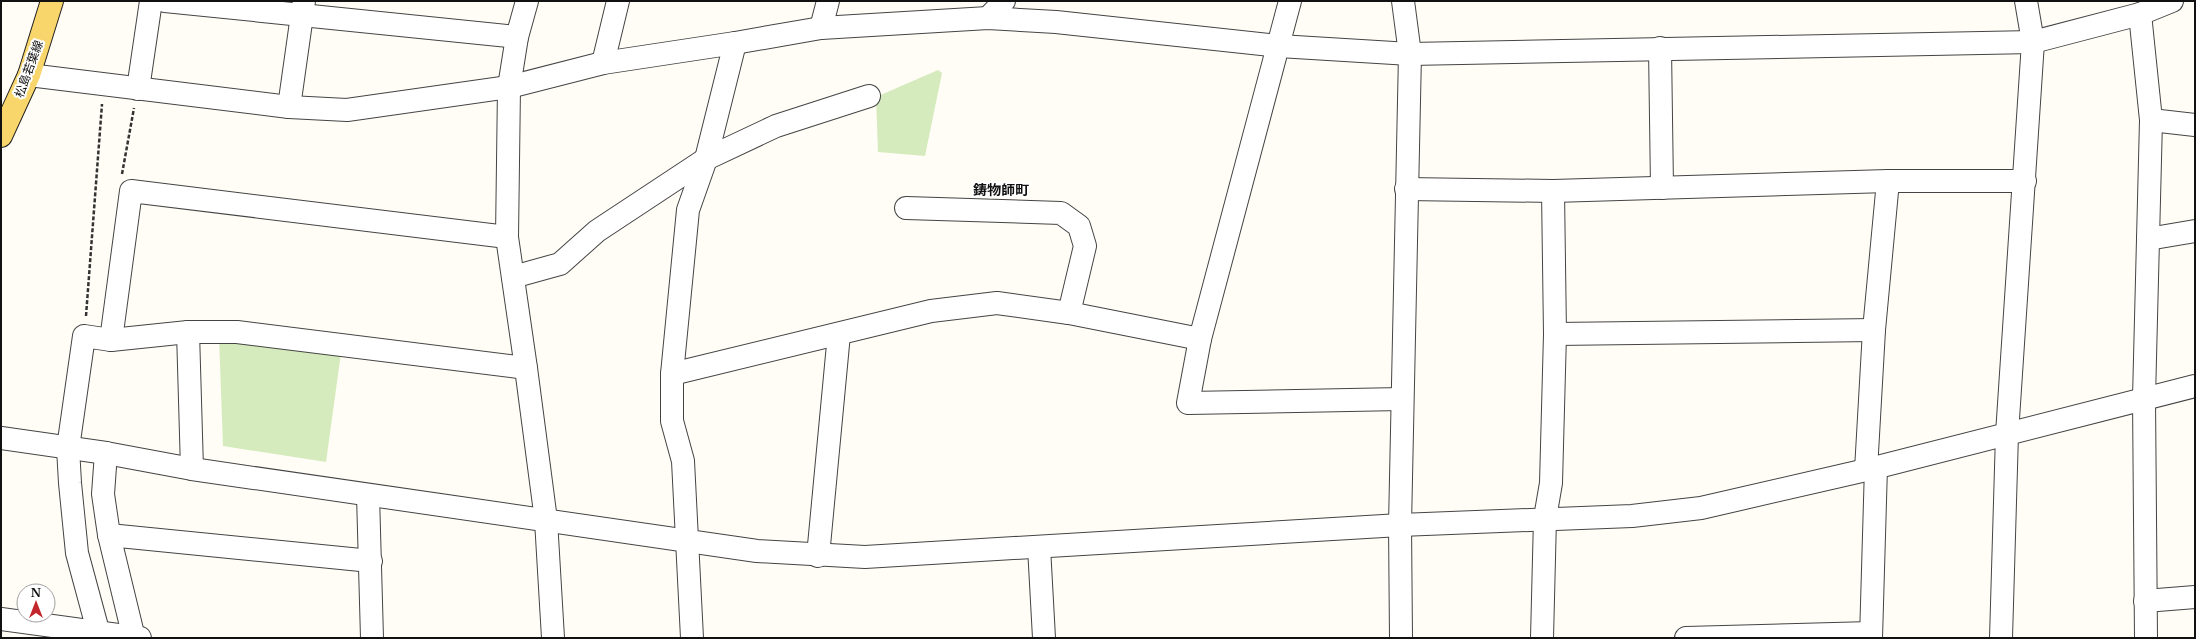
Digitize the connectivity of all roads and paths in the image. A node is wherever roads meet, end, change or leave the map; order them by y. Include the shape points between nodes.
1 (52, 1) edge
2 (151, 1) edge
3 (165, 1) edge
4 (527, 1) edge
5 (618, 1) edge
6 (828, 1) edge
7 (1004, 1) edge
8 (1290, 1) edge
9 (1403, 1) edge
10 (2026, 1) edge
11 (2172, 1) edge
12 (303, 8) edge
13 (2140, 14) junction
14 (988, 18) junction
15 (821, 28) junction
16 (517, 37) junction
17 (2034, 42) junction
18 (735, 44) junction
19 (1279, 46) junction
20 (1660, 48) junction
21 (1410, 54) junction
22 (603, 63) junction
23 (29, 75) junction
24 (103, 85) junction
25 (509, 87) junction
26 (138, 89) junction
27 (869, 96) dead end
28 (289, 107) junction
29 (2151, 120) junction
30 (2195, 125) edge
31 (1, 136) edge
32 (706, 159) junction
33 (1888, 182) junction
34 (2025, 182) junction
35 (1662, 188) junction
36 (1406, 189) junction
37 (1553, 190) junction
38 (131, 191) junction
39 (906, 208) dead end
40 (2195, 231) edge
41 (507, 237) junction
42 (2148, 239) junction
43 (514, 277) junction
44 (1069, 313) junction
45 (1874, 330) junction
46 (188, 332) junction
47 (839, 334) junction
48 (1555, 334) junction
49 (84, 336) junction
50 (1200, 339) junction
51 (111, 340) junction
52 (526, 368) junction
53 (672, 374) junction
54 (2195, 386) edge
55 (2144, 398) junction
56 (1402, 400) junction
57 (2007, 434) junction
58 (1, 438) edge
59 (68, 448) junction
60 (106, 453) junction
61 (192, 469) junction
62 (1871, 469) junction
63 (368, 495) junction
64 (1545, 518) junction
65 (546, 520) junction
66 (1400, 526) junction
67 (109, 534) junction
68 (688, 540) junction
69 (1039, 547) junction
70 (818, 556) junction
71 (371, 561) junction
72 (2195, 597) edge
73 (2145, 601) junction
74 (1, 619) edge
75 (100, 636) edge
76 (1871, 636) edge
77 (134, 638) edge
78 (140, 638) edge
79 (372, 638) edge
80 (553, 638) edge
81 (692, 638) edge
82 (1044, 638) edge
83 (1401, 638) edge
84 (1542, 638) edge
85 (1686, 638) edge
86 (2001, 638) edge
87 (2146, 638) edge

1 - 23 main road, 松島若葉線
2 - 26 street
3 - 12 street
4 - 16 street
5 - 22 street
6 - 15 street
7 - 14 street
8 - 19 street
9 - 21 street
10 - 17 street
11 - 13 street
12 - 16 street
12 - 28 street
13 - 17 street
13 - 29 street
14 - 15 street
14 - 19 street via 1056,22
15 - 18 street
16 - 25 street
17 - 20 street
17 - 34 street
18 - 22 street
18 - 32 street
19 - 21 street
19 - 50 street
20 - 21 street
20 - 35 street
21 - 36 street
22 - 25 street
23 - 24 street
23 - 31 main road, 松島若葉線
24 - 26 street
24 - 49 path
25 - 28 street via 347,110
25 - 41 street
26 - 28 street
26 - 38 path via 122,179
27 - 32 street via 776,126
29 - 30 street
29 - 42 street
32 - 43 street via 597,231 560,264
32 - 53 street via 688,210
33 - 34 street
33 - 35 street
33 - 45 street
34 - 57 street
35 - 37 street
36 - 37 street
36 - 56 street
37 - 48 street
38 - 41 street
38 - 51 street
39 - 44 street via 1061,213 1079,226 1085,246
40 - 42 street
41 - 43 street
42 - 55 street
43 - 52 street
44 - 47 street via 997,303 932,311
44 - 50 street
45 - 48 street
45 - 62 street
46 - 51 street
46 - 52 street via 237,332
46 - 61 street
47 - 53 street
47 - 70 street
48 - 64 street via 1551,483
49 - 51 street
49 - 59 street
50 - 56 street via 1188,403
52 - 65 street
53 - 68 street via 672,420 683,461
54 - 55 street
55 - 57 street
55 - 73 street
56 - 66 street
57 - 62 street
57 - 86 street
58 - 59 street
59 - 60 street
59 - 75 street via 77,553
60 - 61 street
60 - 67 street via 103,494
61 - 63 street
62 - 64 street via 1701,508 1632,516
62 - 76 street
63 - 65 street
63 - 71 street
64 - 66 street
64 - 84 street
65 - 68 street
65 - 80 street
66 - 69 street
66 - 83 street
67 - 71 street
67 - 77 street
68 - 70 street via 757,551
68 - 81 street
69 - 70 street via 865,557
69 - 82 street
71 - 79 street
72 - 73 street
73 - 87 street
74 - 75 street
75 - 77 street
76 - 85 street
77 - 78 street

